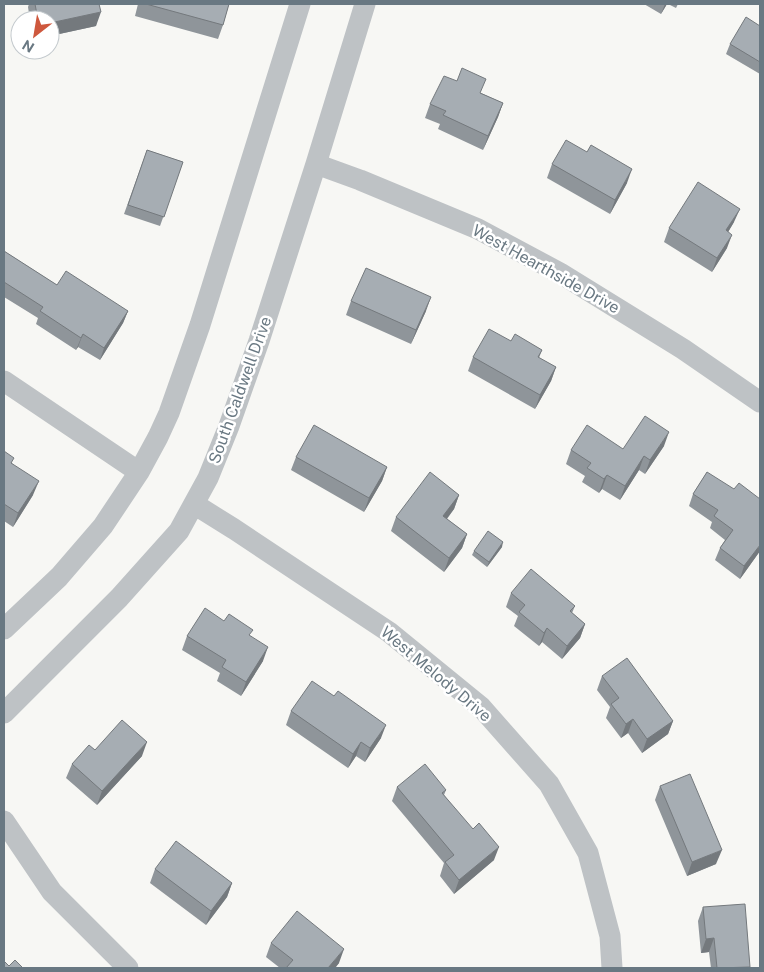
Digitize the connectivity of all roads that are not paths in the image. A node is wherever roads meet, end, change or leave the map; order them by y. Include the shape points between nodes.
1 (300, 4) edge
2 (365, 4) edge
3 (316, 164) junction
4 (4, 381) edge
5 (760, 402) edge
6 (139, 472) junction
7 (194, 504) junction
8 (4, 629) edge
9 (4, 713) edge
10 (4, 821) edge
11 (128, 968) edge
12 (612, 968) edge

1 - 6 street via 170,413
2 - 3 street, South Caldwell Drive
3 - 5 street, West Hearthside Drive via 478,229 560,273 683,349
3 - 7 street, South Caldwell Drive via 229,426
4 - 6 street
6 - 8 street via 103,526 59,577
7 - 9 street, South Caldwell Drive via 179,531 119,598
7 - 12 street, West Melody Drive via 389,632 481,707 549,784 588,853 610,936
10 - 11 street via 52,892

